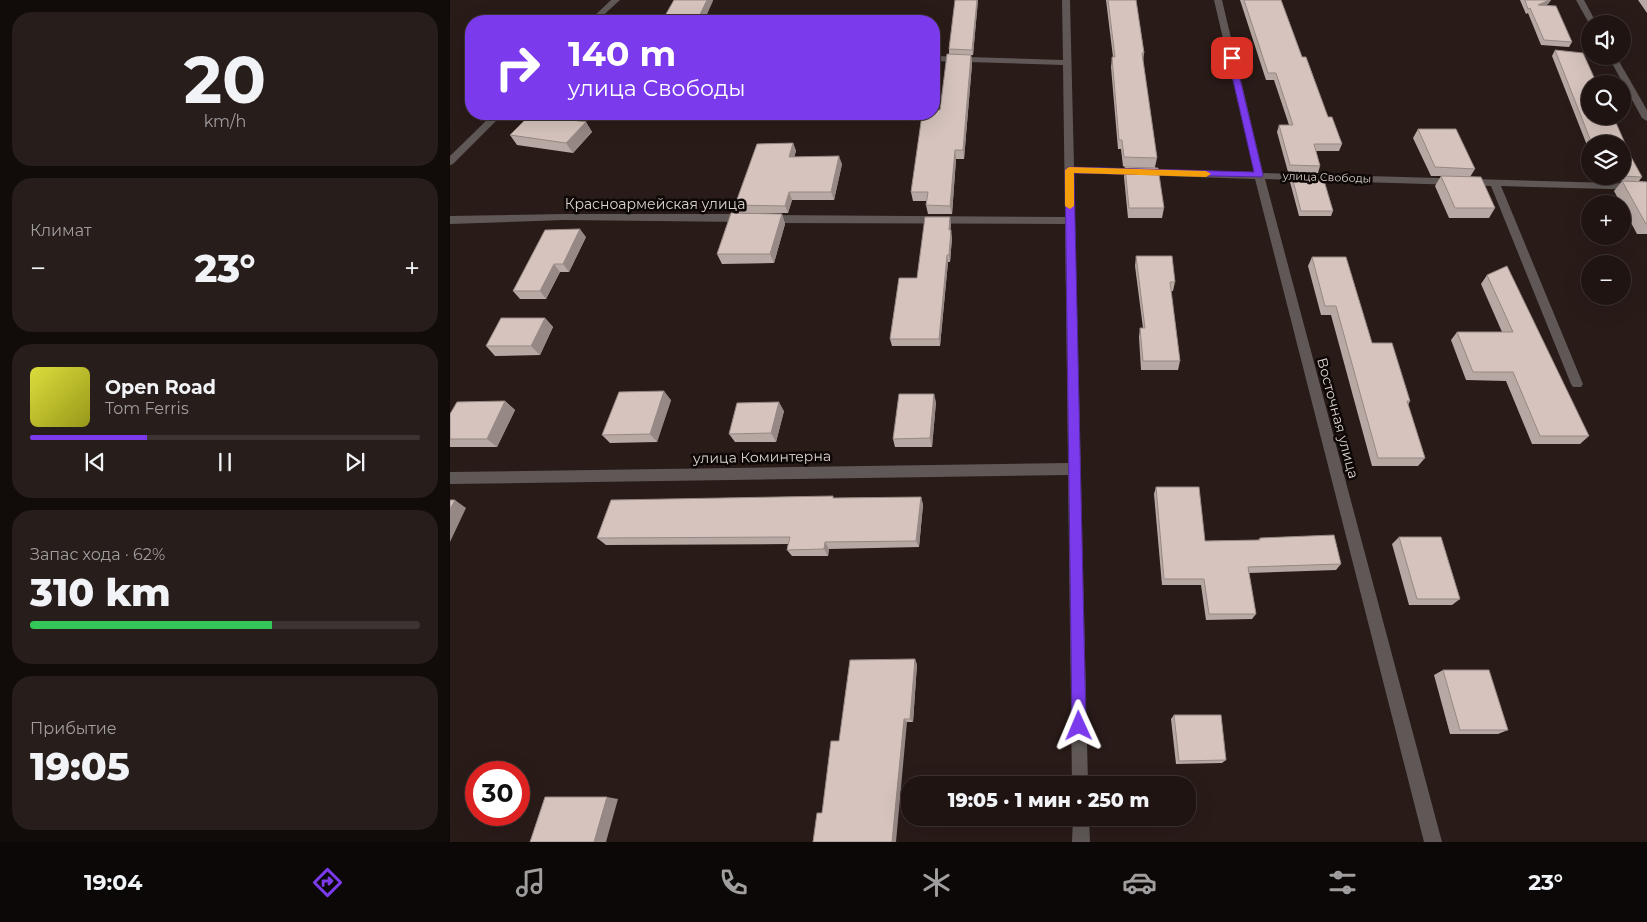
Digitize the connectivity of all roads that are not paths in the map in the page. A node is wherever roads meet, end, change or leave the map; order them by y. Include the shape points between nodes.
1 (616, 0) edge
2 (1066, 0) edge
3 (1218, 0) edge
4 (1580, 0) edge
5 (600, 15) edge
6 (1588, 15) edge
7 (940, 59) edge
8 (1067, 63) junction
9 (1617, 65) edge
10 (1647, 118) edge
11 (492, 120) edge
12 (450, 162) edge
13 (1069, 170) junction
14 (1259, 175) junction
15 (1495, 183) junction
16 (1647, 186) edge
17 (450, 220) edge
18 (1070, 221) junction
19 (1577, 384) dead end
20 (1074, 469) junction
21 (450, 478) edge
22 (1080, 776) edge
23 (1081, 826) edge
24 (1081, 842) edge
25 (1433, 842) edge

1 - 5 street
2 - 8 street
3 - 14 street, Восточная улица
4 - 6 street
7 - 8 street
8 - 13 street
9 - 10 street
11 - 12 street
13 - 14 street, улица Свободы
13 - 18 street
14 - 15 street, улица Свободы
14 - 25 street, Восточная улица
15 - 16 street, улица Свободы
15 - 19 street
17 - 18 street, Красноармейская улица via 564,217
18 - 20 street
20 - 21 street, улица Коминтерна
20 - 22 street
23 - 24 street

